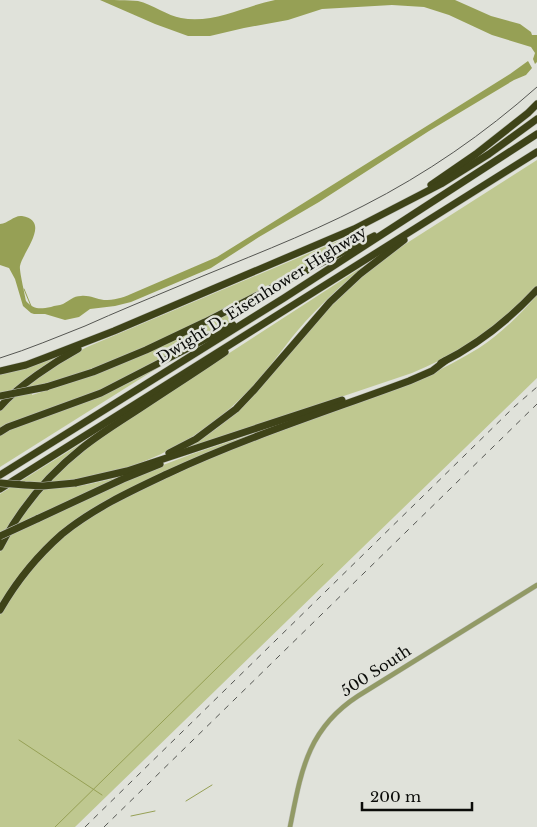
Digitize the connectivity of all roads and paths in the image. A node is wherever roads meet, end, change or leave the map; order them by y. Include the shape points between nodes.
1 (537, 104) edge
2 (537, 119) edge
3 (537, 134) edge
4 (537, 152) edge
5 (446, 210) junction
6 (412, 216) junction
7 (354, 229) junction
8 (537, 290) edge
9 (284, 298) junction
10 (275, 316) junction
11 (114, 331) junction
12 (445, 361) junction
13 (0, 371) edge
14 (0, 396) edge
15 (0, 407) edge
16 (0, 432) edge
17 (245, 433) junction
18 (154, 462) junction
19 (0, 475) edge
20 (0, 483) edge
21 (0, 489) edge
22 (0, 536) edge
23 (0, 547) edge
24 (537, 585) edge
25 (0, 610) edge
26 (290, 827) edge

1 - 7 highway via 452,171
2 - 7 highway via 441,184
3 - 6 highway, Dwight D. Eisenhower Highway
4 - 5 highway, Dwight D. Eisenhower Highway
5 - 10 highway, Dwight D. Eisenhower Highway
5 - 18 highway via 360,274 330,302 236,409 196,439
6 - 9 highway, Dwight D. Eisenhower Highway
6 - 14 highway, bridge via 146,350 46,387
7 - 11 highway
8 - 12 highway via 492,331
9 - 16 highway via 101,393
9 - 19 highway, Dwight D. Eisenhower Highway
10 - 21 highway, Dwight D. Eisenhower Highway
10 - 23 highway via 76,452 30,501
11 - 13 highway
11 - 15 highway via 39,373
12 - 17 highway via 415,375
12 - 25 highway via 409,381 221,450 107,504 46,550 17,583
17 - 18 highway
17 - 22 highway, bridge via 123,479
18 - 20 highway, bridge via 75,483 43,486
24 - 26 street, 500 South via 351,701 334,716 309,752 300,777

